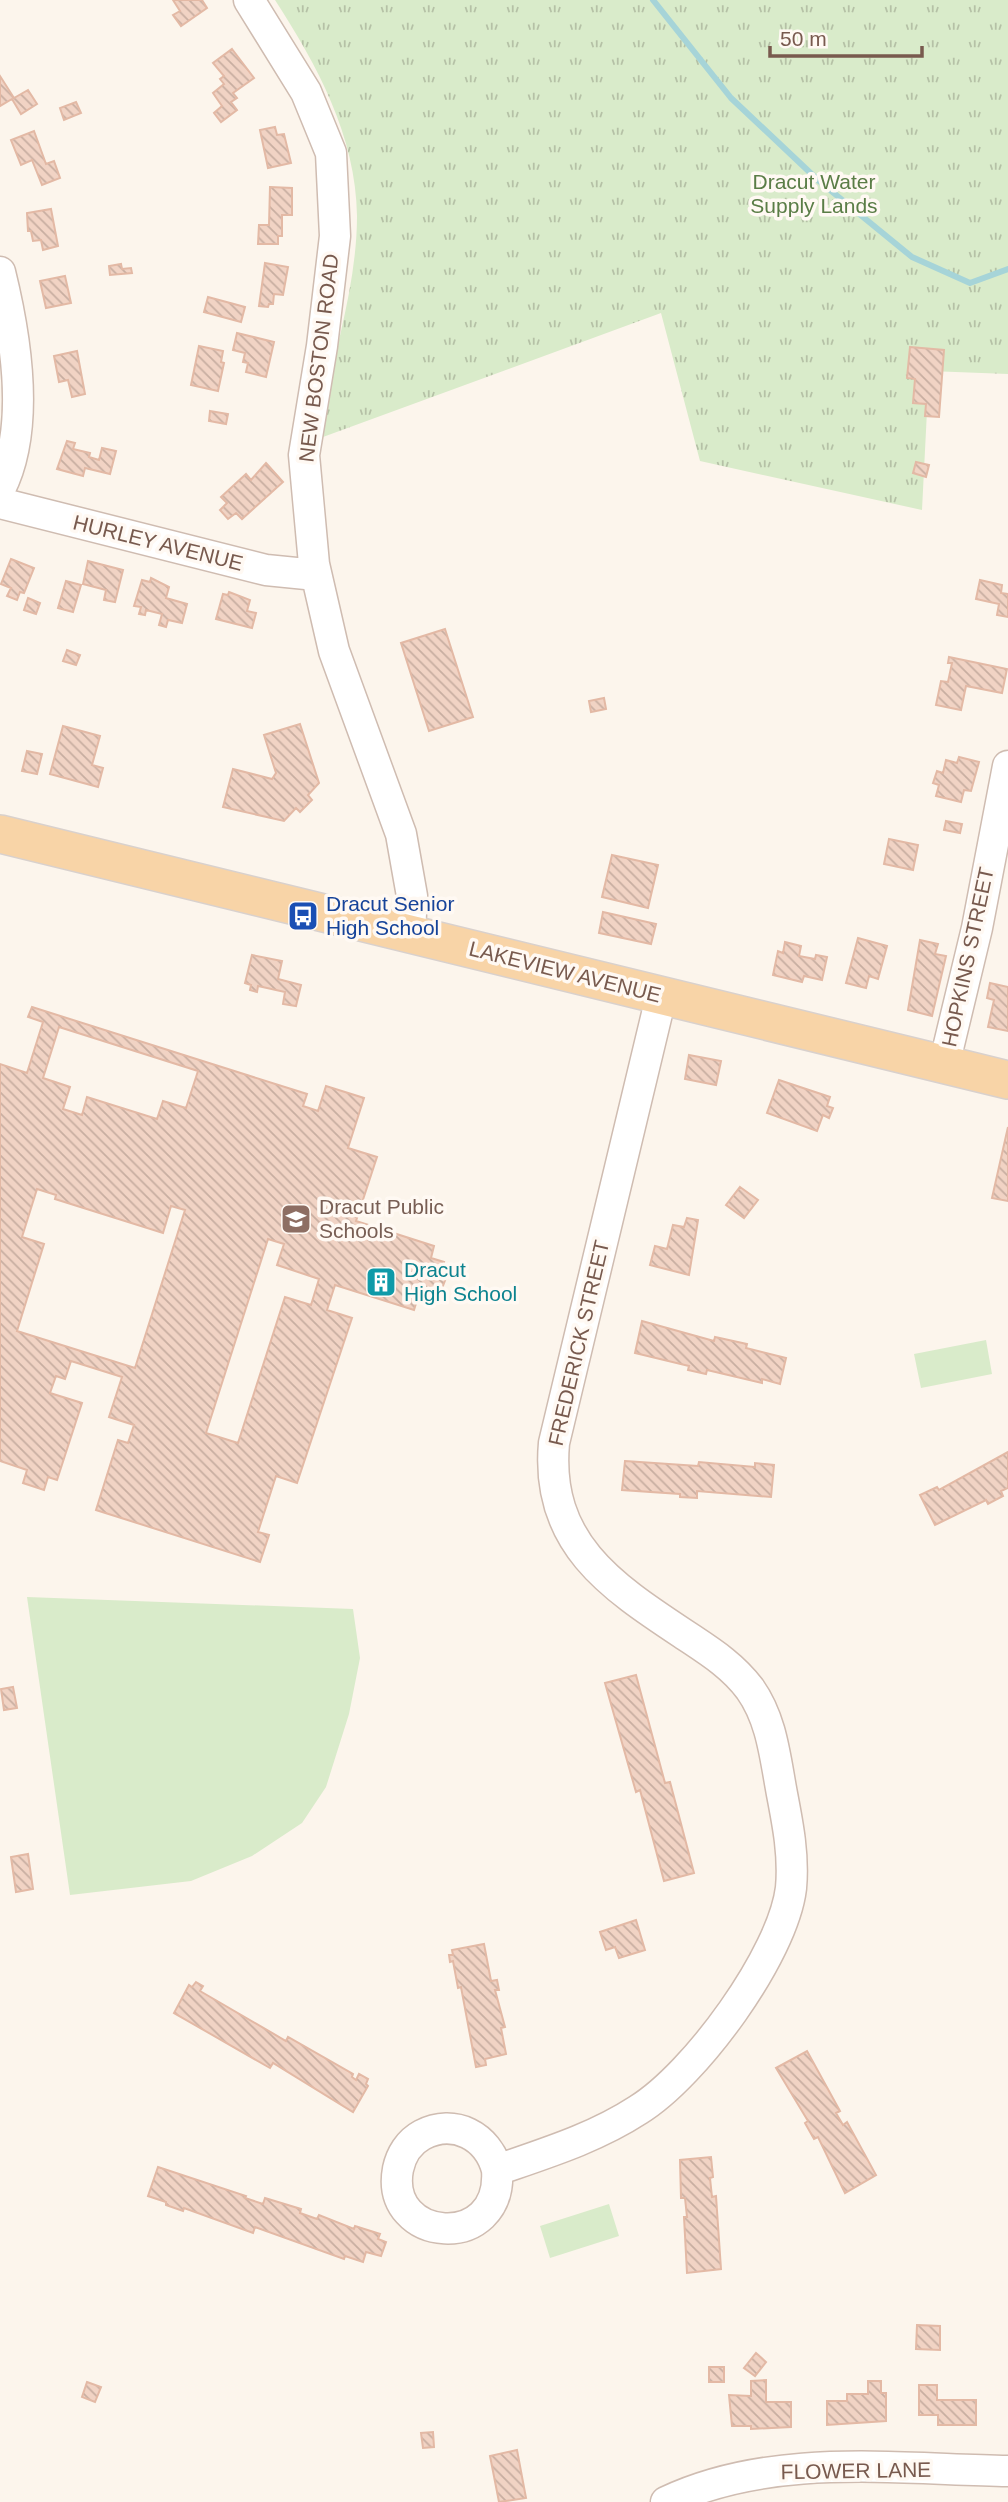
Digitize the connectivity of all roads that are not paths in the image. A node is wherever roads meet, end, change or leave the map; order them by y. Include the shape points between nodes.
1 (249, 0) edge
2 (0, 272) edge
3 (0, 489) edge
4 (0, 503) edge
5 (316, 575) junction
6 (1008, 766) edge
7 (0, 834) edge
8 (1000, 841) edge
9 (410, 931) junction
10 (661, 997) junction
11 (944, 1065) junction
12 (1008, 1080) edge
13 (497, 2170) dead end
14 (1008, 2471) edge
15 (666, 2502) edge

1 - 5 street, NEW BOSTON ROAD via 306,92 331,153 335,236 304,455
2 - 3 street via 19,387 11,468
4 - 5 street, HURLEY AVENUE via 266,570
5 - 9 street, NEW BOSTON ROAD via 334,651 401,834 412,896
6 - 8 street, HOPKINS STREET
7 - 9 main road, LAKEVIEW AVENUE
8 - 11 street, HOPKINS STREET
9 - 10 main road, LAKEVIEW AVENUE
10 - 11 main road, LAKEVIEW AVENUE
10 - 13 street, FREDERICK STREET via 554,1443 554,1480 567,1525 590,1563 623,1594 727,1664 760,1704 787,1816 791,1888 780,1928 755,1974 715,2036 674,2084 596,2134
11 - 12 main road, LAKEVIEW AVENUE
14 - 15 street, FLOWER LANE via 802,2468 726,2480

